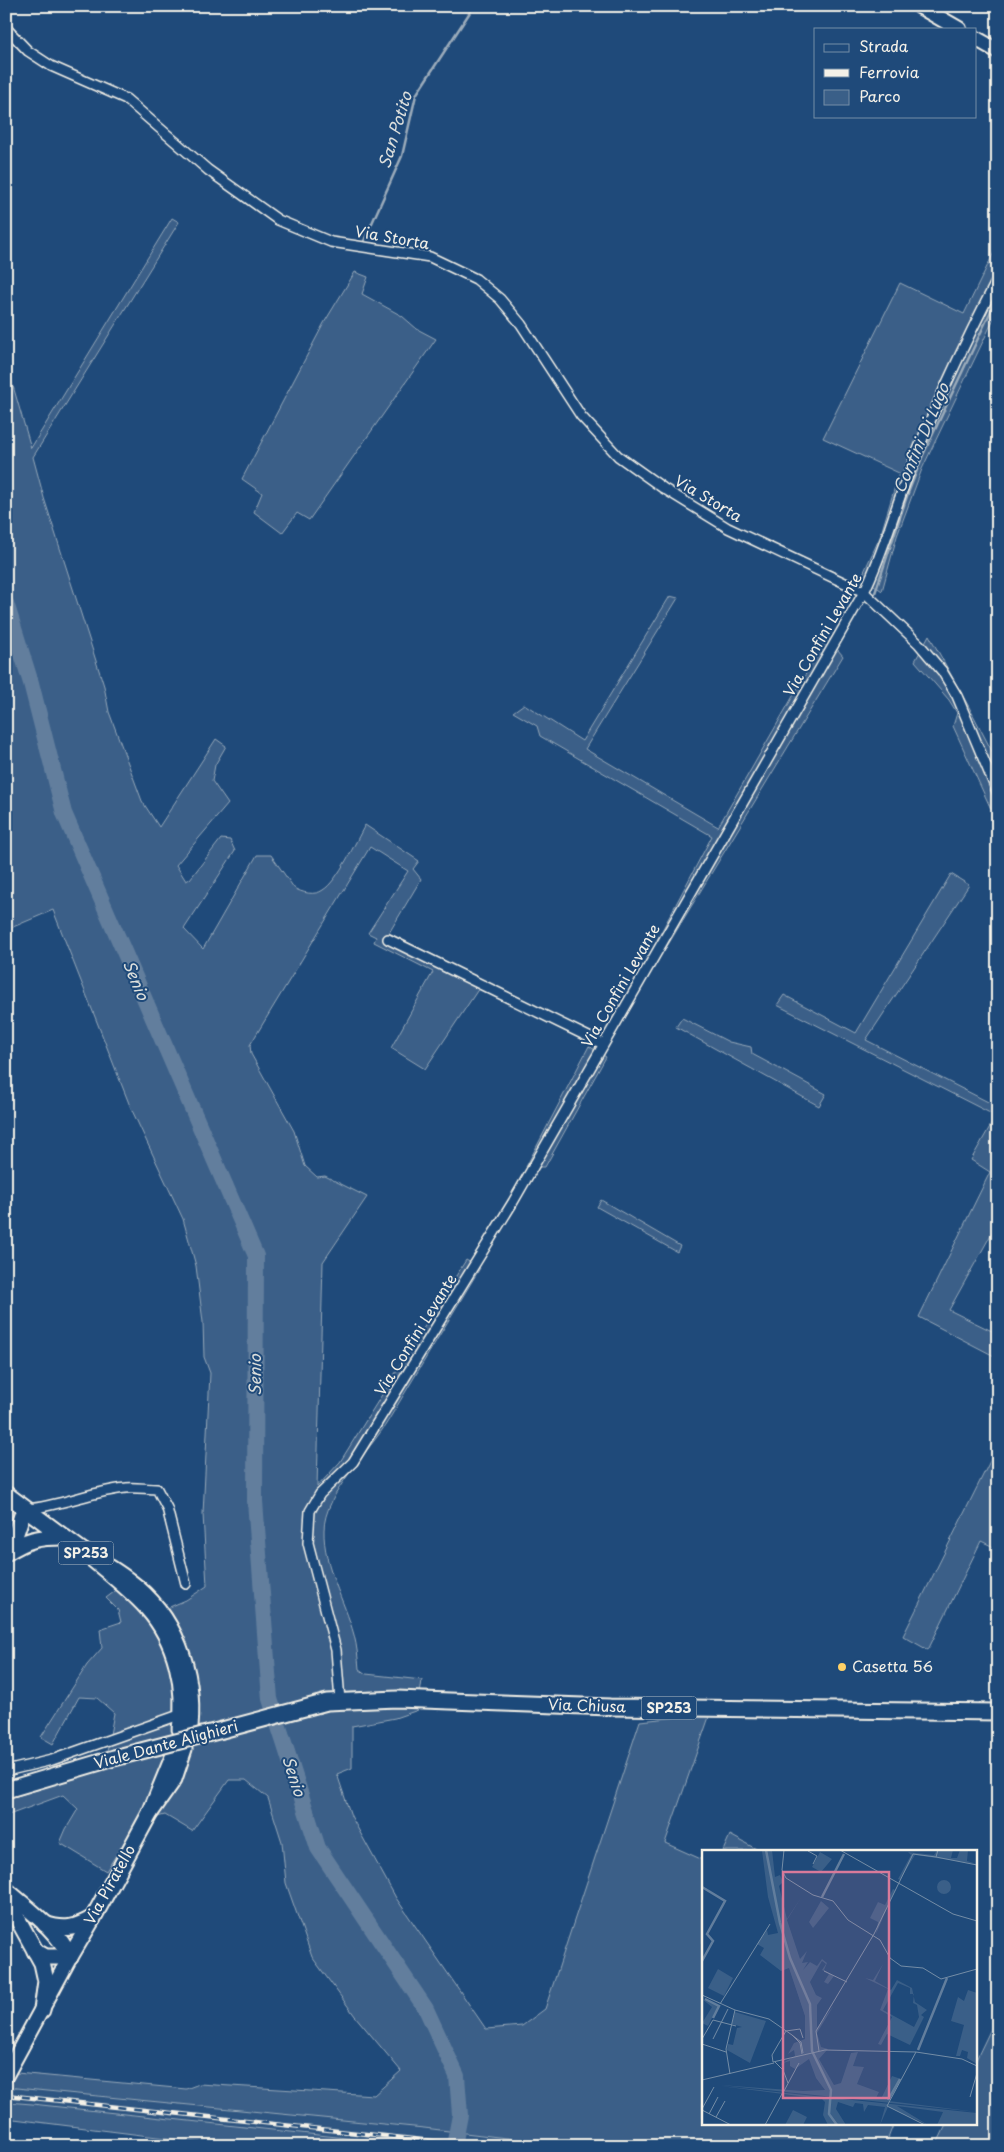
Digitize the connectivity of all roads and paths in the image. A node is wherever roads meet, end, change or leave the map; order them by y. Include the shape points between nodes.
1 (919, 6) edge
2 (6, 28) edge
3 (957, 28) edge
4 (976, 39) edge
5 (998, 51) edge
6 (998, 278) edge
7 (864, 592) junction
8 (998, 794) edge
9 (388, 939) dead end
10 (603, 1044) junction
11 (6, 1494) edge
12 (24, 1509) junction
13 (64, 1537) junction
14 (6, 1549) edge
15 (6, 1553) edge
16 (186, 1584) dead end
17 (334, 1701) junction
18 (998, 1712) edge
19 (184, 1723) joint
20 (179, 1750) dead end
21 (6, 1771) edge
22 (6, 1790) edge
23 (6, 1890) edge
24 (6, 1898) edge
25 (93, 1918) junction
26 (45, 1924) junction
27 (35, 1951) junction
28 (70, 1957) junction
29 (42, 2010) junction
30 (6, 2075) edge

1 - 3 main road
2 - 7 street, Via Storta via 28,51 51,66 126,99 208,170 278,220 331,242 430,258 476,279 522,324 580,416 618,456 662,488 728,528
4 - 5 main road
6 - 7 street, Via Confini Levante via 954,366
7 - 8 street, Via Storta via 942,670 957,696
7 - 10 street, Via Confini Levante
9 - 10 street
10 - 17 street, Via Confini Levante via 513,1202 353,1462 320,1494 310,1511 308,1543 336,1650
11 - 12 main road
12 - 13 main road, SP253
12 - 14 main road via 14,1539
12 - 16 street via 47,1507 126,1488 157,1489 167,1508
13 - 15 main road, SP253 via 40,1537
13 - 19 main road, SP253 via 130,1581 150,1599 164,1618 185,1660 191,1698
17 - 18 main road, Via Chiusa / SP253 via 397,1698 620,1707
17 - 22 main road, Viale Dante Alighieri / SP253, bridge via 114,1758
19 - 21 street
20 - 25 main road, Via Piratello via 150,1813
23 - 26 main road
24 - 27 main road
25 - 26 main road via 78,1927 58,1929
25 - 28 main road, Via Piratello
26 - 28 main road
27 - 28 main road via 46,1957
27 - 29 main road via 46,1981
28 - 29 main road
29 - 30 main road

